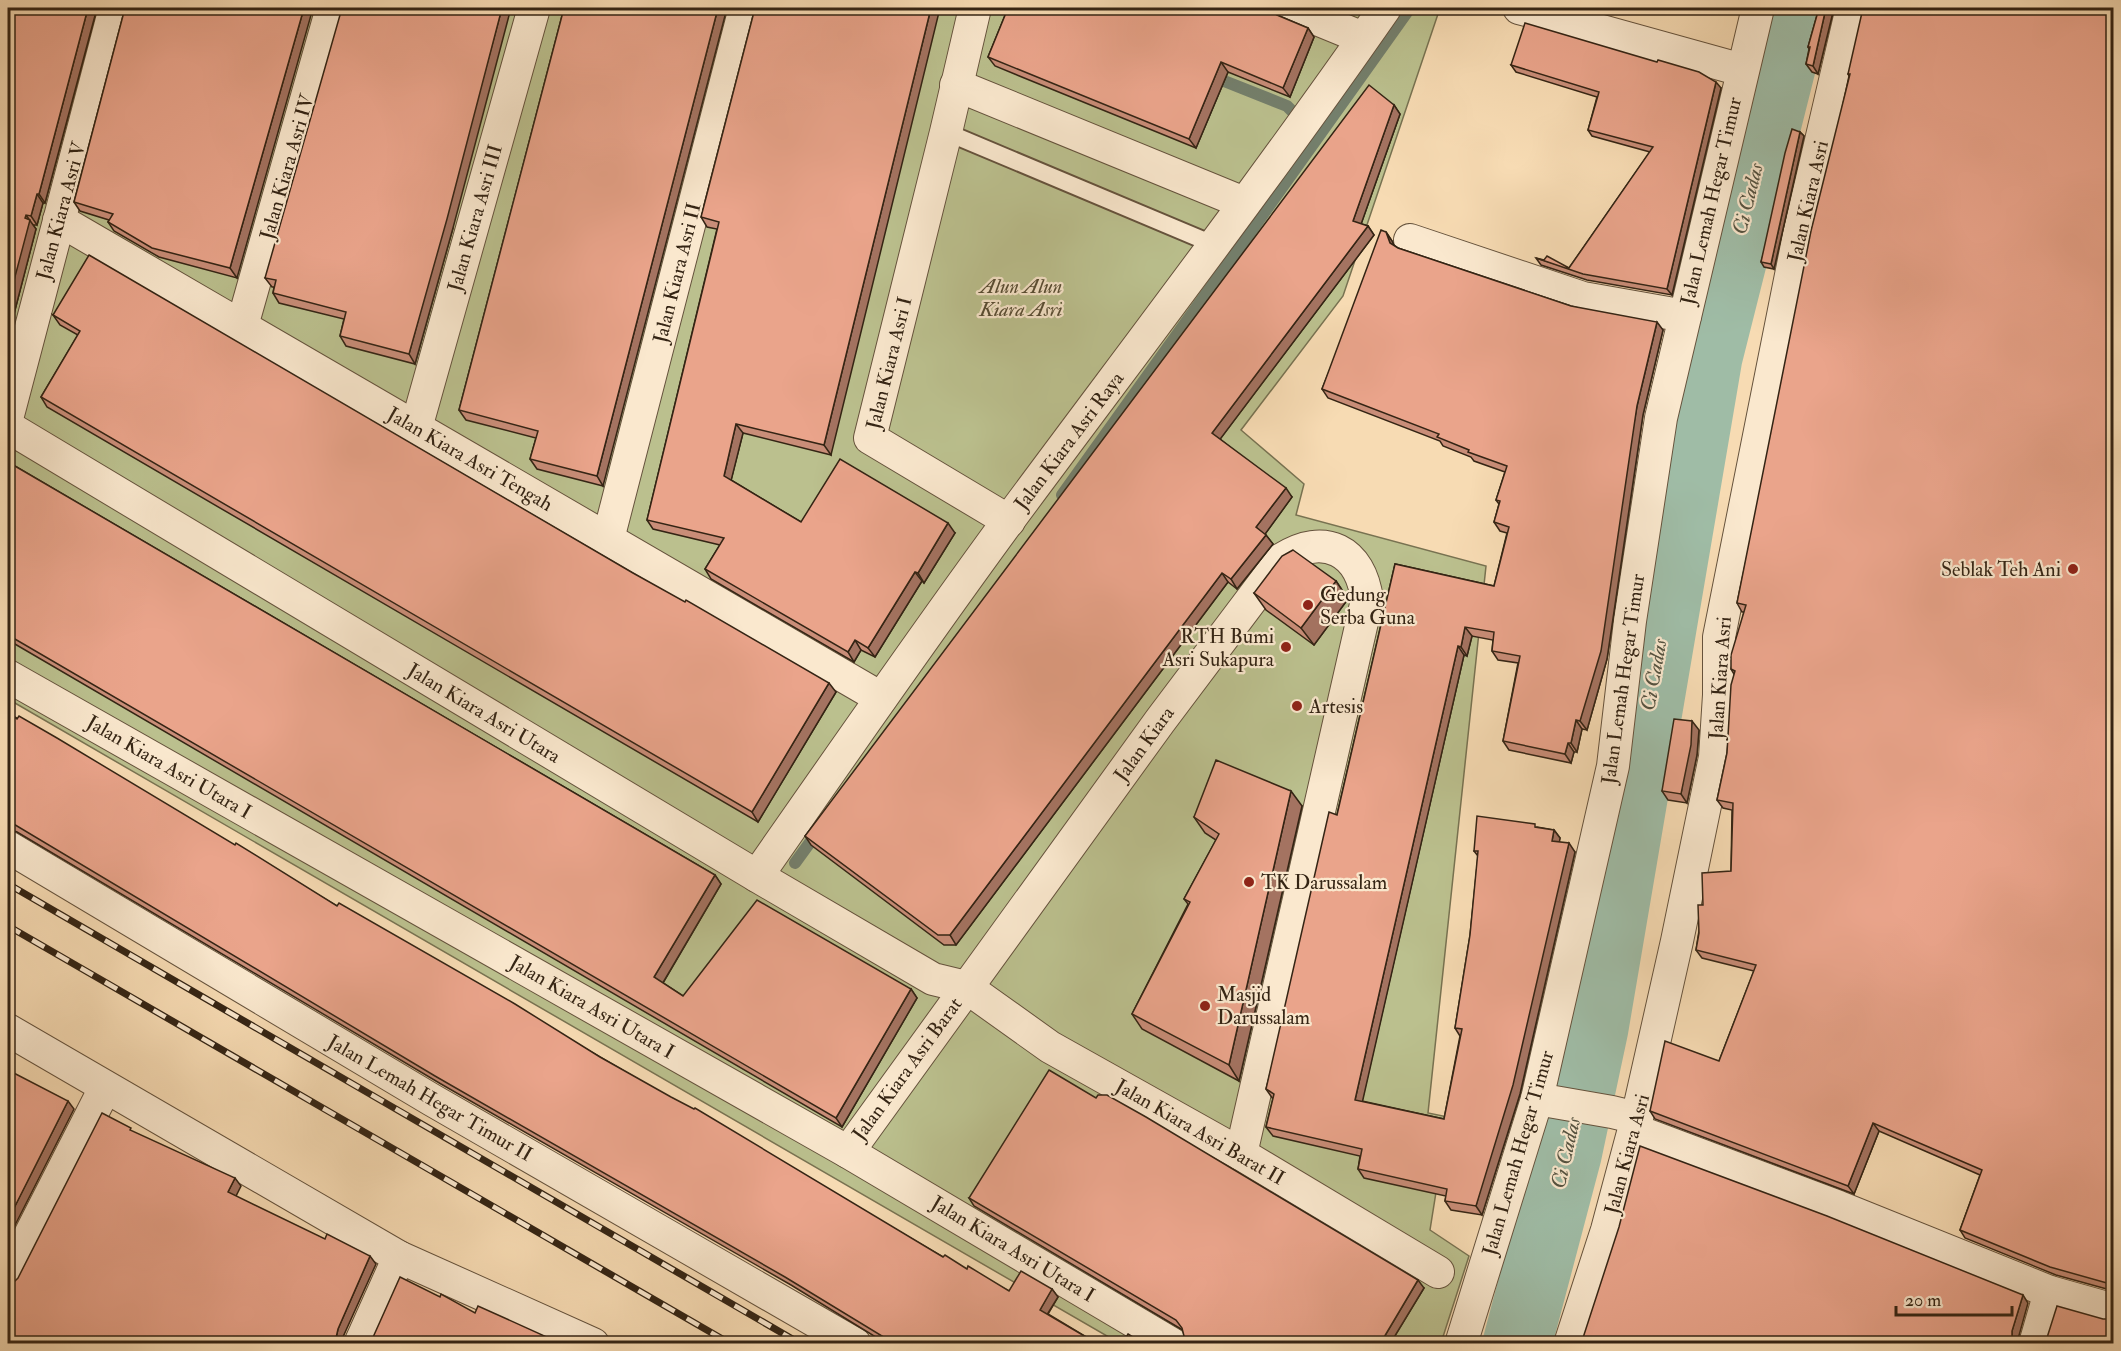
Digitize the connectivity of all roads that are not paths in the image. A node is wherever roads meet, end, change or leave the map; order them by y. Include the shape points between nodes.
1 (116, 8) edge
2 (332, 8) edge
3 (534, 8) edge
4 (745, 8) edge
5 (975, 8) edge
6 (1290, 8) edge
7 (1384, 8) edge
8 (1519, 8) edge
9 (1758, 8) edge
10 (1852, 8) edge
11 (1363, 38) junction
12 (1742, 70) junction
13 (956, 85) junction
14 (946, 132) junction
15 (1244, 203) junction
16 (59, 220) junction
17 (1410, 240) dead end
18 (1215, 244) junction
19 (1685, 316) junction
20 (242, 326) junction
21 (8, 415) edge
22 (8, 427) edge
23 (416, 428) junction
24 (1009, 521) junction
25 (608, 539) junction
26 (8, 676) edge
27 (881, 698) junction
28 (8, 847) edge
29 (757, 876) junction
30 (966, 987) junction
31 (8, 1030) edge
32 (105, 1088) junction
33 (1541, 1100) junction
34 (1628, 1120) junction
35 (848, 1152) junction
36 (1241, 1154) junction
37 (399, 1257) junction
38 (1438, 1272) dead end
39 (8, 1278) edge
40 (2050, 1292) junction
41 (2114, 1310) edge
42 (360, 1344) edge
43 (593, 1344) edge
44 (855, 1344) edge
45 (1172, 1344) edge
46 (1461, 1344) edge
47 (1570, 1344) edge
48 (2035, 1344) edge

1 - 16 street, Jalan Kiara Asri V
2 - 20 street, Jalan Kiara Asri IV
3 - 23 street, Jalan Kiara Asri III
4 - 25 street, Jalan Kiara Asri II
5 - 13 street, Jalan Kiara Asri I
6 - 11 street
7 - 11 street, Jalan Kiara Asri Raya
8 - 12 street
9 - 12 street, Jalan Lemah Hegar Timur
10 - 34 street, Jalan Kiara Asri via 1799,234 1719,637 1715,757 1677,941
11 - 15 street, Jalan Kiara Asri Raya
12 - 19 street, Jalan Lemah Hegar Timur
13 - 14 street, Jalan Kiara Asri I
13 - 15 street
14 - 18 lane
14 - 24 street, Jalan Kiara Asri I via 870,438
15 - 18 street, Jalan Kiara Asri Raya
16 - 20 street, Jalan Kiara Asri Tengah
16 - 21 street, Jalan Kiara Asri V
17 - 19 street via 1583,298
18 - 24 street, Jalan Kiara Asri Raya
19 - 33 street, Jalan Lemah Hegar Timur via 1661,418 1613,765
20 - 23 street, Jalan Kiara Asri Tengah
22 - 29 street, Jalan Kiara Asri Utara
23 - 25 street, Jalan Kiara Asri Tengah
24 - 27 street, Jalan Kiara Asri Raya
25 - 27 street, Jalan Kiara Asri Tengah
26 - 35 street, Jalan Kiara Asri Utara I
27 - 29 street, Jalan Kiara Asri Raya
28 - 44 street, Jalan Lemah Hegar Timur II via 432,1100
29 - 30 street, Jalan Kiara Asri Utara via 933,979
30 - 35 street, Jalan Kiara Asri Barat
30 - 36 street, Jalan Kiara Asri Barat II via 1050,1047
30 - 36 street, Jalan Kiara via 1282,559 1296,550 1314,546 1331,548 1347,556 1359,568 1367,600
31 - 32 street
32 - 37 street
32 - 39 street
33 - 34 street
33 - 46 street, Jalan Lemah Hegar Timur
34 - 40 street
34 - 47 street, Jalan Kiara Asri via 1607,1230
35 - 45 street, Jalan Kiara Asri Utara I
36 - 38 street, Jalan Kiara Asri Barat II
37 - 42 street
37 - 43 street
40 - 41 street
40 - 48 street

